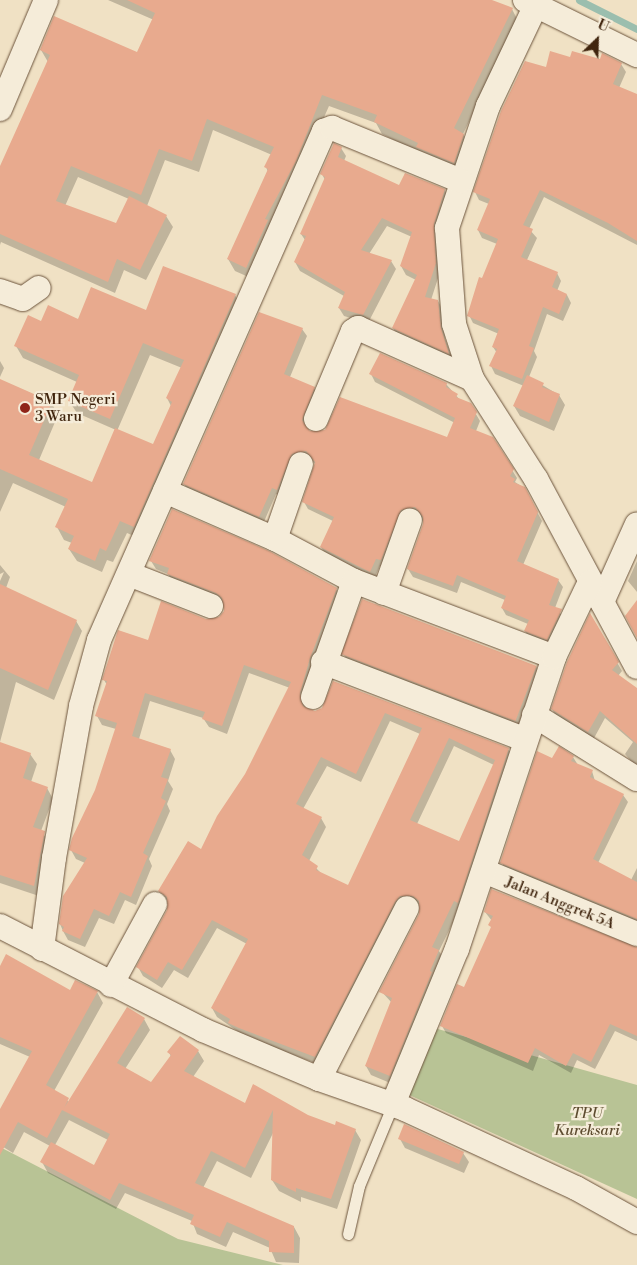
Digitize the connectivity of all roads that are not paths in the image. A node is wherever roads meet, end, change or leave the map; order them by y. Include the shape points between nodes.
1 (46, 0) edge
2 (530, 3) edge
3 (637, 55) edge
4 (0, 109) edge
5 (461, 181) junction
6 (40, 288) dead end
7 (0, 292) edge
8 (472, 379) junction
9 (316, 419) dead end
10 (301, 464) dead end
11 (165, 491) junction
12 (410, 520) dead end
13 (634, 536) edge
14 (275, 539) junction
15 (129, 574) junction
16 (354, 581) junction
17 (596, 592) junction
18 (384, 593) junction
19 (212, 606) dead end
20 (554, 657) junction
21 (323, 662) junction
22 (637, 667) edge
23 (312, 697) dead end
24 (534, 715) junction
25 (526, 740) junction
26 (637, 779) edge
27 (484, 871) junction
28 (155, 904) dead end
29 (406, 908) dead end
30 (0, 912) edge
31 (0, 926) edge
32 (637, 934) edge
33 (42, 943) junction
34 (114, 978) junction
35 (321, 1076) junction
36 (393, 1104) junction
37 (637, 1222) edge
38 (348, 1234) dead end

1 - 4 street
2 - 3 street
2 - 5 street
5 - 8 street via 447,228 447,267 454,324
5 - 11 street via 332,128 324,131
6 - 7 street via 23,299
8 - 9 street via 358,328 353,332
8 - 17 street via 536,479
10 - 14 street
11 - 14 street
11 - 15 street
12 - 18 street
13 - 17 street
14 - 16 street
15 - 19 street
15 - 33 street via 99,640 81,706
16 - 18 street
16 - 21 street
17 - 20 street
17 - 22 street
18 - 20 street
20 - 24 street
21 - 23 street
21 - 25 street
24 - 25 street
24 - 26 street
25 - 27 street
27 - 32 street, Jalan Anggrek 5A
27 - 36 street via 457,949
28 - 34 street
29 - 35 street
30 - 33 street
31 - 33 street
33 - 34 street
34 - 35 street via 202,1030
35 - 36 street
36 - 37 street via 576,1188
36 - 38 lane via 359,1186

